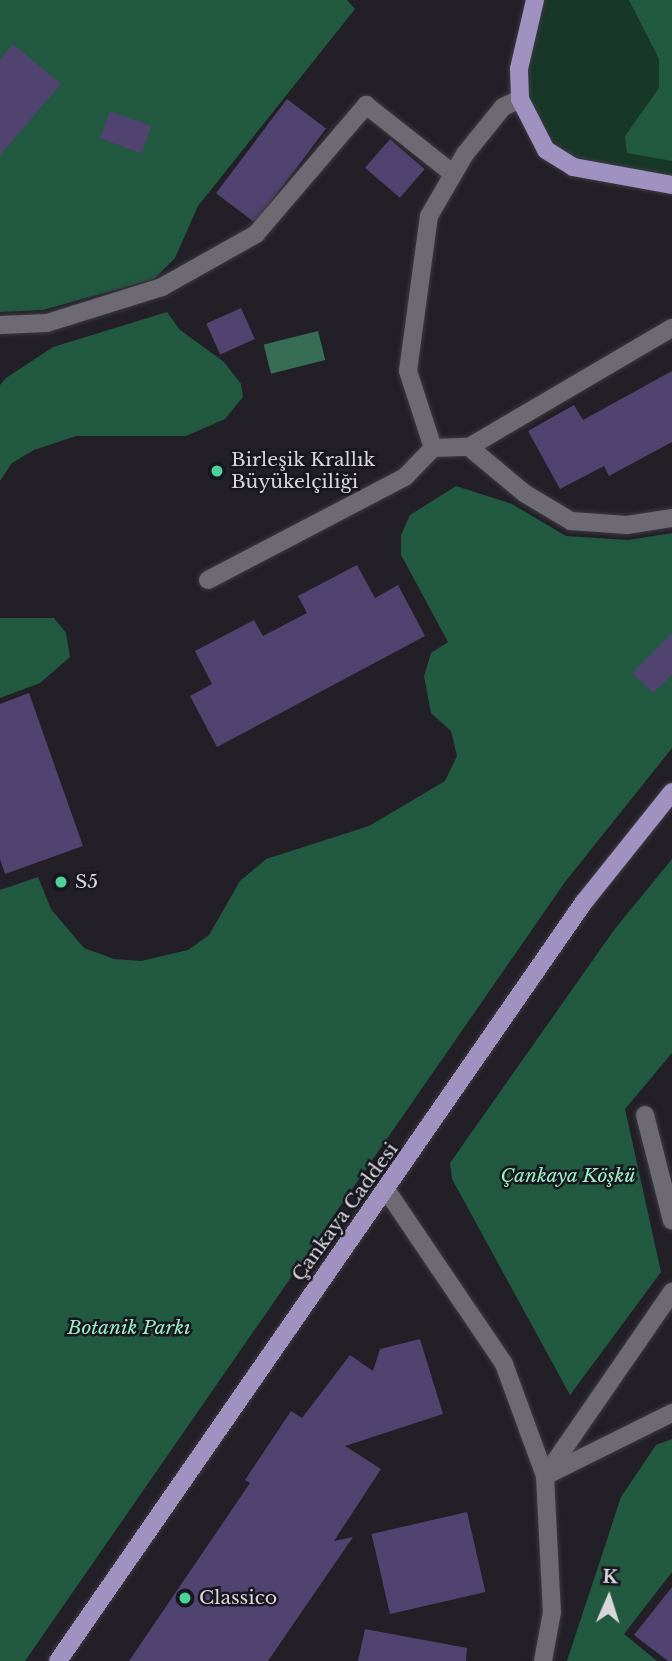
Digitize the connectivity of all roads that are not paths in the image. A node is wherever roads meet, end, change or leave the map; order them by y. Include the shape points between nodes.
1 (534, 0) edge
2 (520, 99) junction
3 (452, 173) junction
4 (672, 185) edge
5 (0, 325) edge
6 (672, 328) edge
7 (469, 447) junction
8 (433, 448) junction
9 (672, 518) edge
10 (208, 580) dead end
11 (672, 792) edge
12 (645, 1115) dead end
13 (387, 1191) junction
14 (672, 1221) edge
15 (672, 1292) edge
16 (672, 1413) edge
17 (545, 1476) junction
18 (58, 1661) edge
19 (543, 1661) edge

1 - 2 main road via 519,69
2 - 3 street via 503,107
2 - 4 main road via 546,150 573,167
3 - 5 street via 366,105 256,234 162,287 47,323
3 - 8 street via 429,216 422,246 408,371
6 - 7 street
7 - 8 street
7 - 9 street via 524,493 571,521 627,525
8 - 10 street via 405,477
11 - 13 main road, Çankaya Caddesi via 584,902
12 - 14 street
13 - 17 street via 504,1364
13 - 18 main road, Çankaya Caddesi
15 - 17 street
16 - 17 street
17 - 19 street via 552,1612

